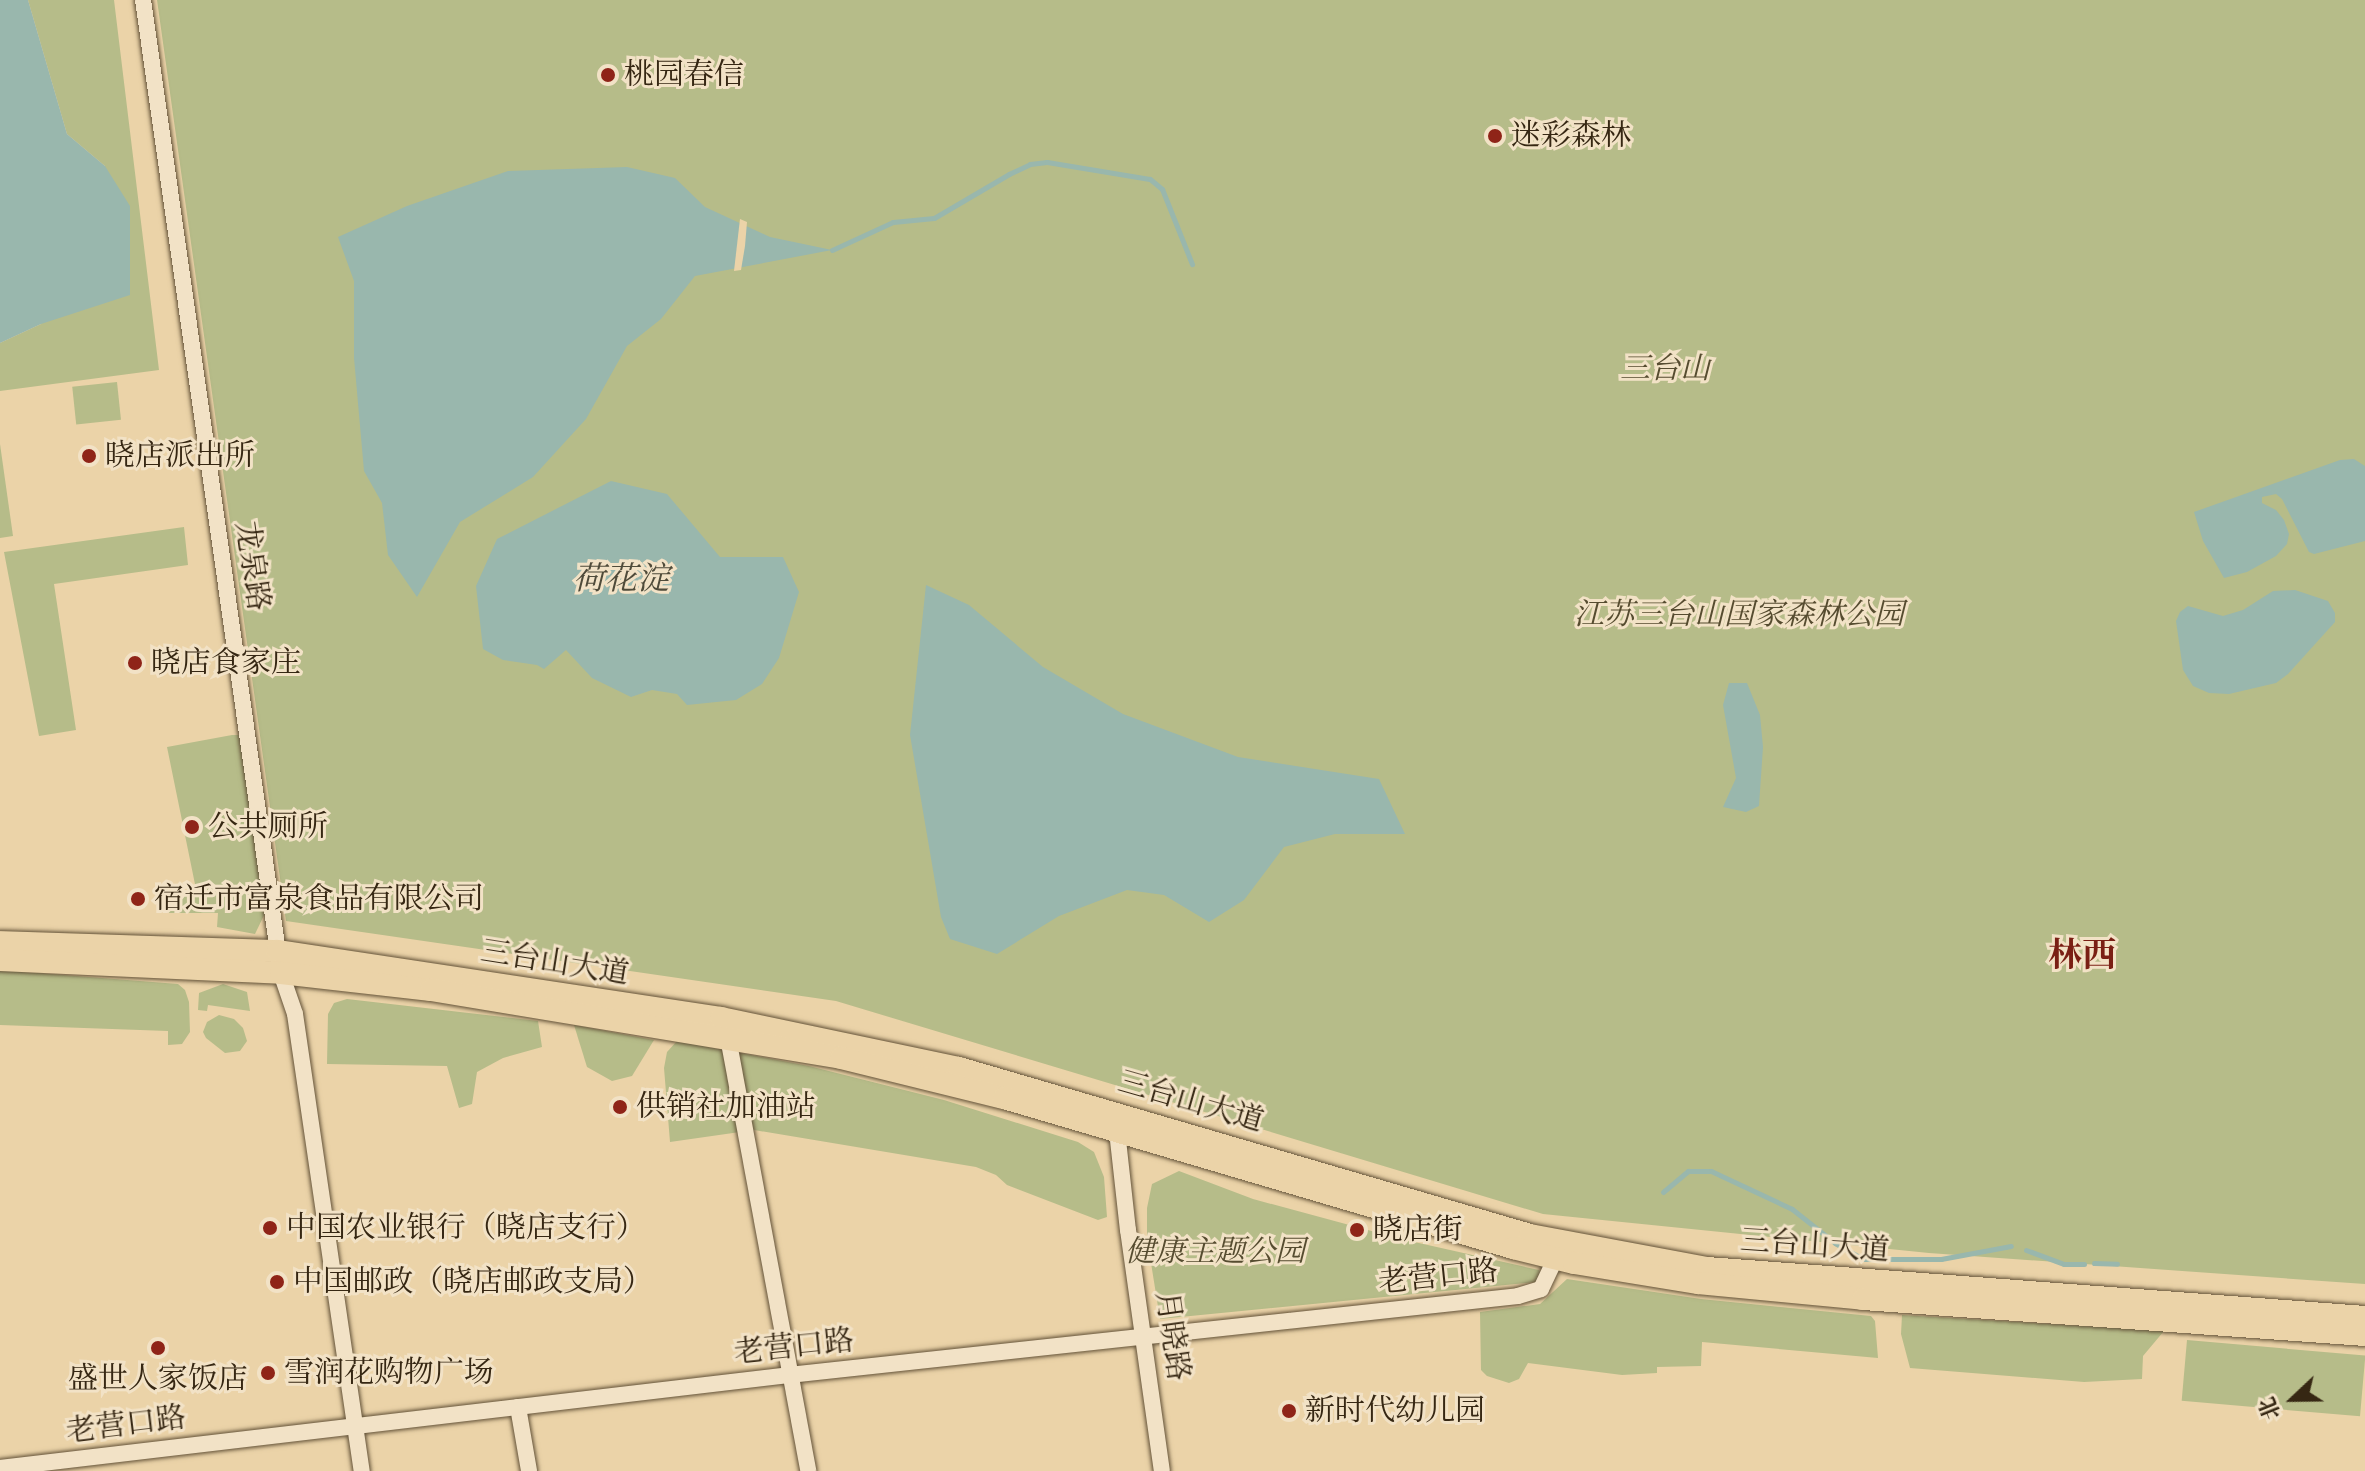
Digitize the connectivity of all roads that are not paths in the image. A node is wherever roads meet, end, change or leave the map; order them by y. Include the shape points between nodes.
1 (143, 0) edge
2 (0, 942) edge
3 (0, 960) edge
4 (280, 962) junction
5 (721, 1018) junction
6 (730, 1039) junction
7 (1120, 1122) junction
8 (1559, 1250) junction
9 (2365, 1317) edge
10 (2365, 1335) edge
11 (1144, 1338) junction
12 (789, 1375) junction
13 (518, 1407) junction
14 (355, 1427) junction
15 (0, 1468) edge
16 (362, 1471) edge
17 (529, 1471) edge
18 (808, 1471) edge
19 (1162, 1471) edge

1 - 4 street, 龙泉路
2 - 4 main road, 三台山大道
3 - 4 main road, 三台山大道
4 - 5 main road, 三台山大道
4 - 6 main road, 三台山大道
4 - 14 street, 龙泉路 via 295,1014
5 - 6 street
5 - 7 main road, 三台山大道 via 959,1068
6 - 7 main road, 三台山大道 via 841,1058
6 - 12 street
7 - 8 main road, 三台山大道
7 - 11 street, 月晓路
8 - 9 main road, 三台山大道 via 1707,1268
8 - 10 main road, 三台山大道 via 1698,1283
8 - 11 street, 老营口路 via 1541,1289 1518,1296
11 - 12 street, 老营口路
11 - 19 street, 月晓路
12 - 13 street, 老营口路
12 - 18 street
13 - 14 street, 老营口路
13 - 17 street
14 - 15 street, 老营口路
14 - 16 street, 龙泉路

